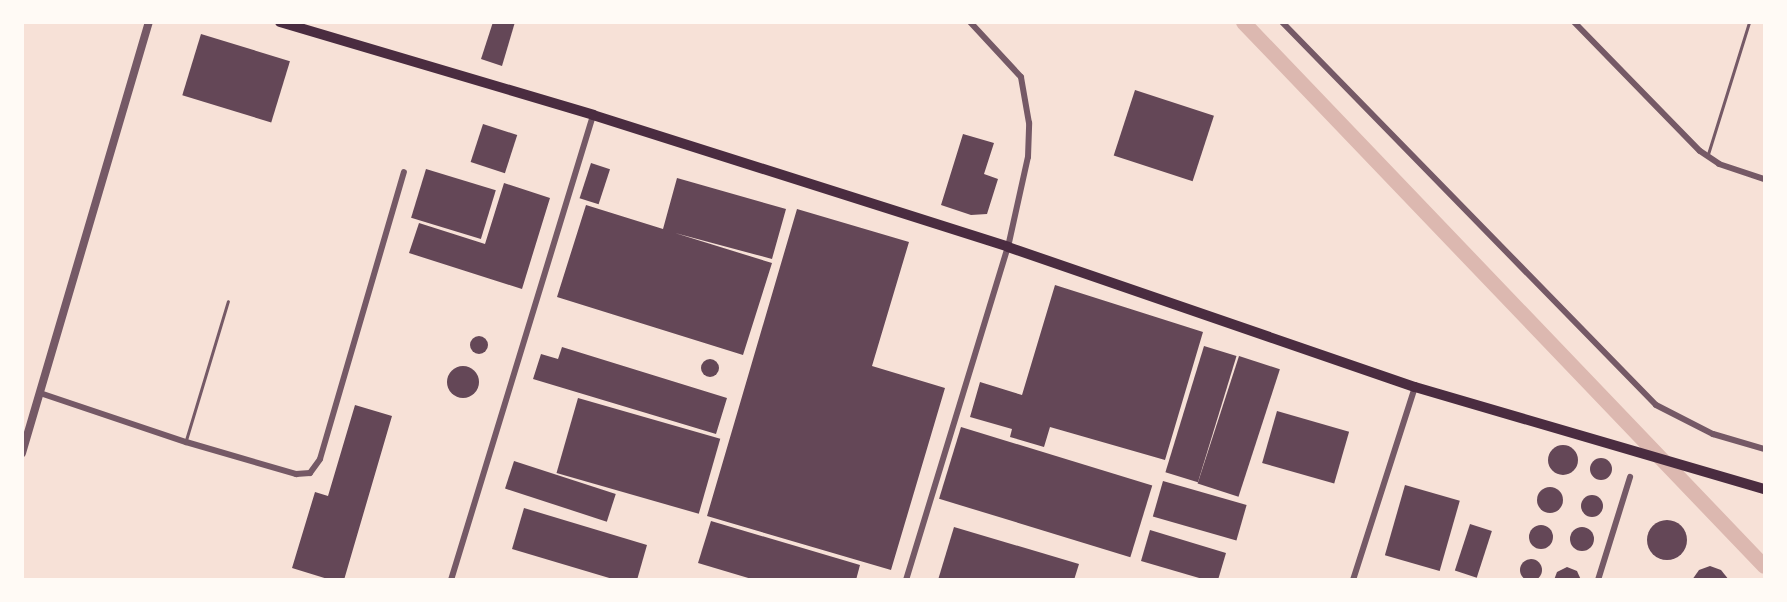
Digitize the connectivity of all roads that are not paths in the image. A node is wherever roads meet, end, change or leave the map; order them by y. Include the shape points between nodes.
1 (149, 22) edge
2 (280, 22) edge
3 (970, 22) edge
4 (1282, 22) edge
5 (1574, 22) edge
6 (1749, 22) edge
7 (593, 115) junction
8 (1707, 156) junction
9 (404, 172) dead end
10 (1764, 179) edge
11 (1008, 248) junction
12 (228, 301) dead end
13 (1415, 387) junction
14 (40, 393) junction
15 (186, 442) junction
16 (1764, 449) edge
17 (22, 453) edge
18 (1630, 477) dead end
19 (1764, 489) edge
20 (451, 579) edge
21 (906, 579) edge
22 (1353, 579) edge
23 (1598, 579) edge

1 - 14 street
2 - 7 main road
3 - 11 street via 1021,77 1029,123 1028,158
4 - 16 street via 1656,405 1713,434
5 - 8 street
6 - 8 lane
7 - 11 main road
7 - 20 street
8 - 10 street
9 - 15 street via 320,459 310,473 296,474
11 - 13 main road
11 - 21 street
12 - 15 lane
13 - 19 main road
13 - 22 street
14 - 15 street
14 - 17 street
18 - 23 street

